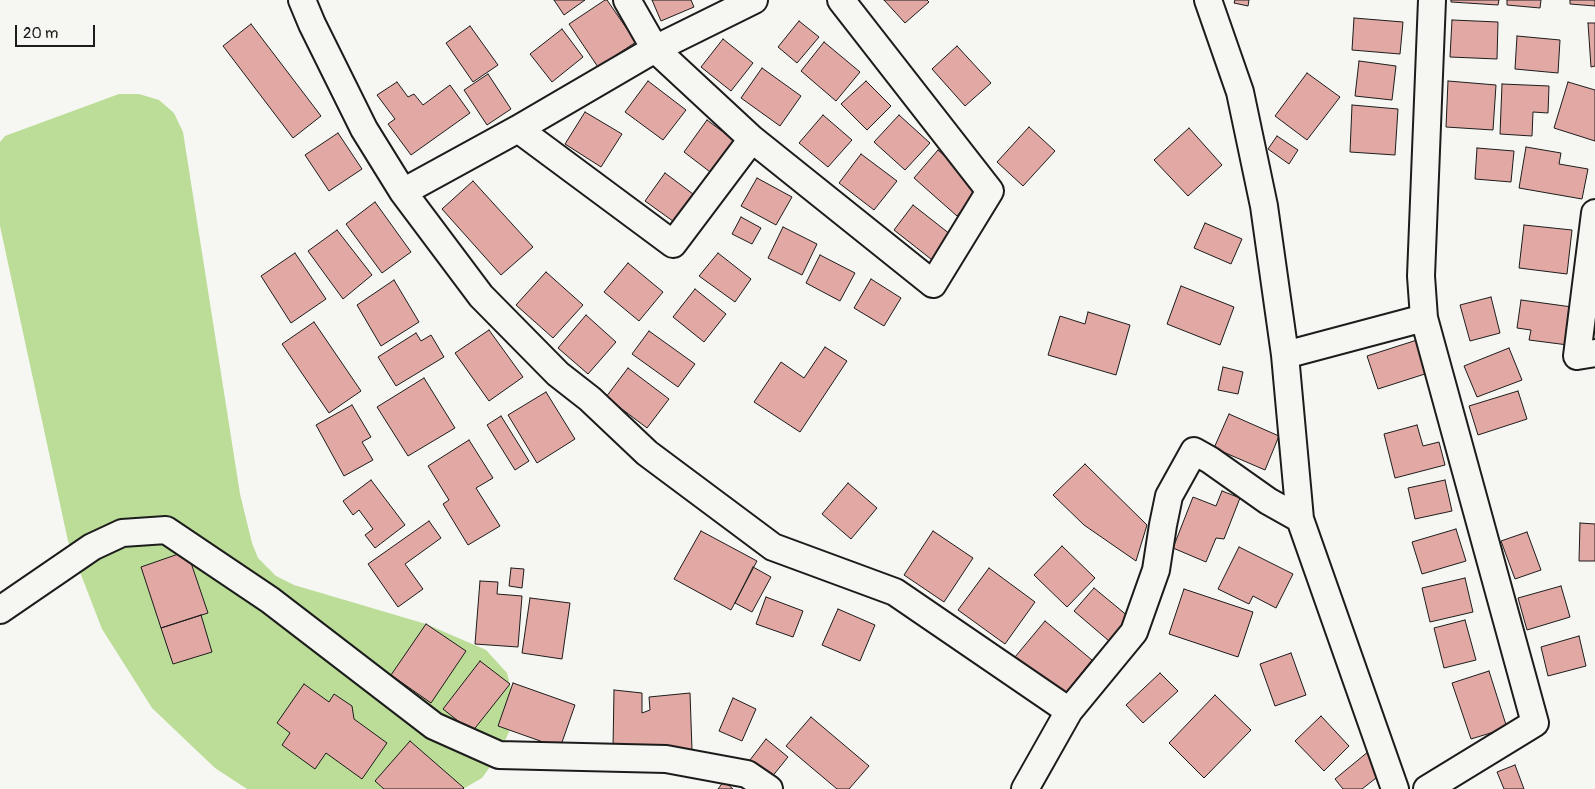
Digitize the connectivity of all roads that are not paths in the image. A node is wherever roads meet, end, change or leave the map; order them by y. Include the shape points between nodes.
1 (302, 0) edge
2 (628, 0) edge
3 (754, 0) edge
4 (841, 0) edge
5 (1208, 0) edge
6 (1432, 0) edge
7 (655, 49) junction
8 (518, 130) junction
9 (752, 140) junction
10 (403, 192) junction
11 (1595, 212) edge
12 (1424, 318) junction
13 (1595, 353) edge
14 (1285, 355) junction
15 (1300, 519) junction
16 (0, 610) edge
17 (1069, 711) junction
18 (769, 789) edge
19 (1025, 789) edge
20 (1395, 789) edge
21 (1427, 789) edge

1 - 10 street via 364,129
2 - 7 street
3 - 7 street
4 - 9 street via 990,191 933,284
5 - 14 street via 1240,92 1264,206
6 - 12 street via 1421,276
7 - 8 street
7 - 9 street
8 - 9 street via 673,244
8 - 10 street
10 - 17 street via 481,296 558,374 590,399 647,453 773,547 895,592
11 - 13 street via 1577,356
12 - 14 street
12 - 21 street via 1535,723
14 - 15 street
15 - 17 street via 1194,451 1169,496 1156,570 1134,632
15 - 20 street
16 - 18 street via 92,546 122,533 166,530 270,600 434,726 499,755 666,759 746,774
17 - 19 street

